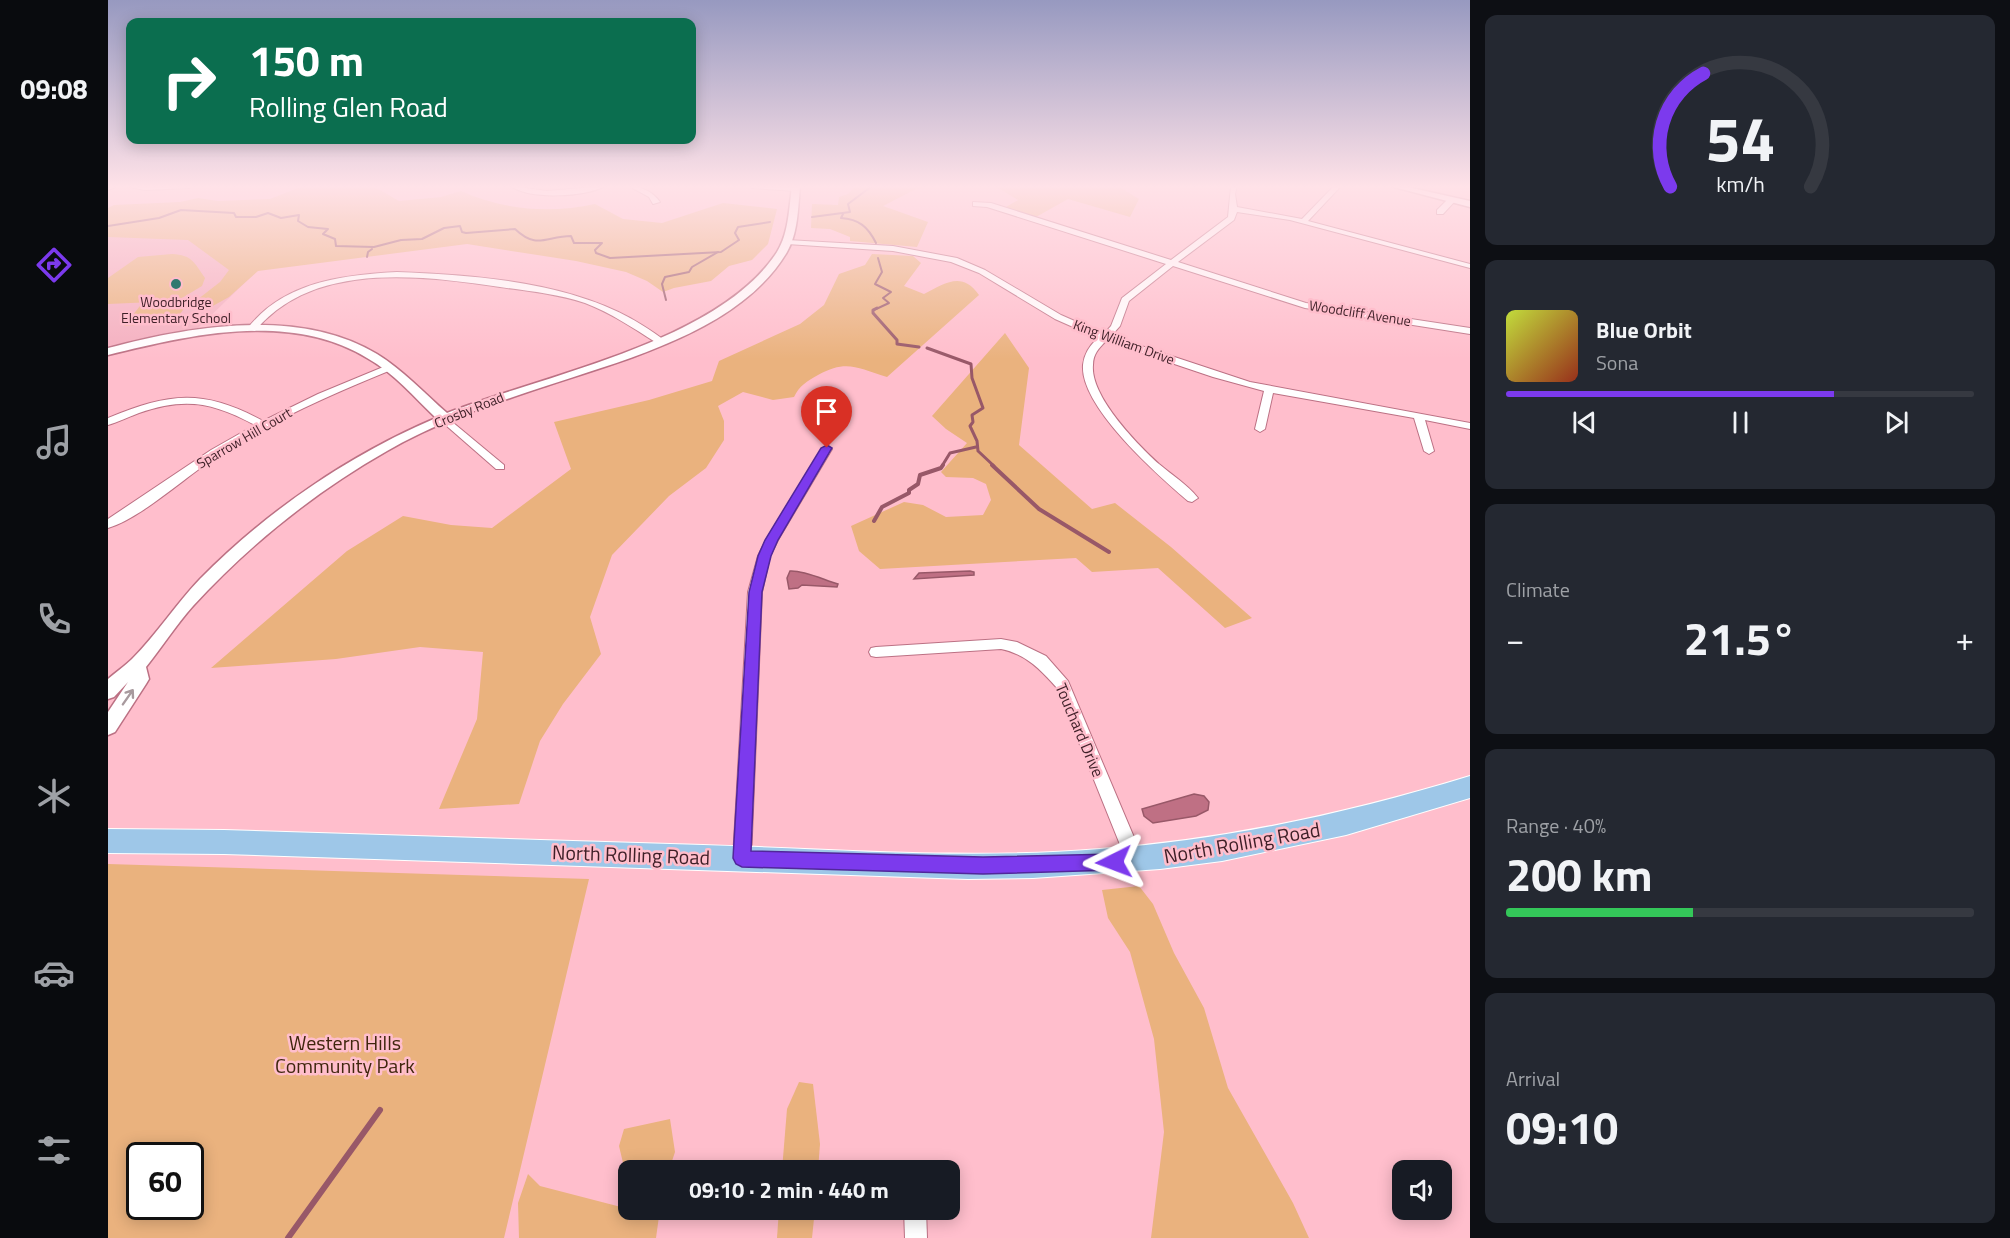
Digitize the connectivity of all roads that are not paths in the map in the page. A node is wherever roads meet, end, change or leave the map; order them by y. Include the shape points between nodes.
1 (786, 244) edge
2 (812, 244) edge
3 (1111, 244) edge
4 (1198, 244) edge
5 (1386, 244) edge
6 (1172, 263) junction
7 (1470, 267) edge
8 (252, 329) junction
9 (1470, 332) edge
10 (1105, 336) junction
11 (660, 341) junction
12 (108, 351) edge
13 (388, 368) junction
14 (1269, 390) junction
15 (1418, 415) junction
16 (445, 419) junction
17 (108, 422) edge
18 (263, 425) junction
19 (1470, 426) edge
20 (1260, 429) dead end
21 (827, 448) dead end
22 (1429, 451) dead end
23 (500, 467) dead end
24 (1192, 498) dead end
25 (108, 524) edge
26 (876, 652) dead end
27 (137, 666) junction
28 (108, 692) edge
29 (108, 727) edge
30 (1470, 788) edge
31 (108, 841) edge
32 (742, 858) junction
33 (1135, 861) junction
34 (915, 1220) edge
35 (916, 1238) edge

1 - 11 street, Crosby Road via 768,272 746,293 710,317
2 - 10 street, King William Drive via 898,250 952,259 998,279 1059,317
3 - 6 street, Woodcliff Avenue
4 - 6 street
5 - 7 street
6 - 9 street, Woodcliff Avenue via 1320,308
6 - 10 street via 1125,300 1116,324
8 - 11 street via 282,300 317,285 365,277 429,276 570,296 610,310
8 - 12 street via 163,338
8 - 13 street via 327,337 360,349
10 - 14 street, King William Drive
10 - 24 street via 1088,359 1093,387 1132,446
11 - 16 street, Crosby Road
13 - 16 street
13 - 18 street, Sparrow Hill Court via 319,396
14 - 15 street, King William Drive
14 - 20 street
15 - 19 street, King William Drive
15 - 22 street
16 - 23 street
16 - 27 street, Crosby Road via 361,461 282,514 220,568
17 - 18 street via 148,407 192,401 214,402
18 - 25 street, Sparrow Hill Court
21 - 32 street via 764,556 755,592
26 - 33 street, Touchard Drive via 1001,644 1012,645 1041,660 1063,685
27 - 28 street, Crosby Road via 116,680
29 -> 27 street, Crosby Road via 140,680
30 - 33 main road, North Rolling Road via 1308,833
31 - 32 main road, North Rolling Road
32 - 33 main road, North Rolling Road via 975,866
34 - 35 street

